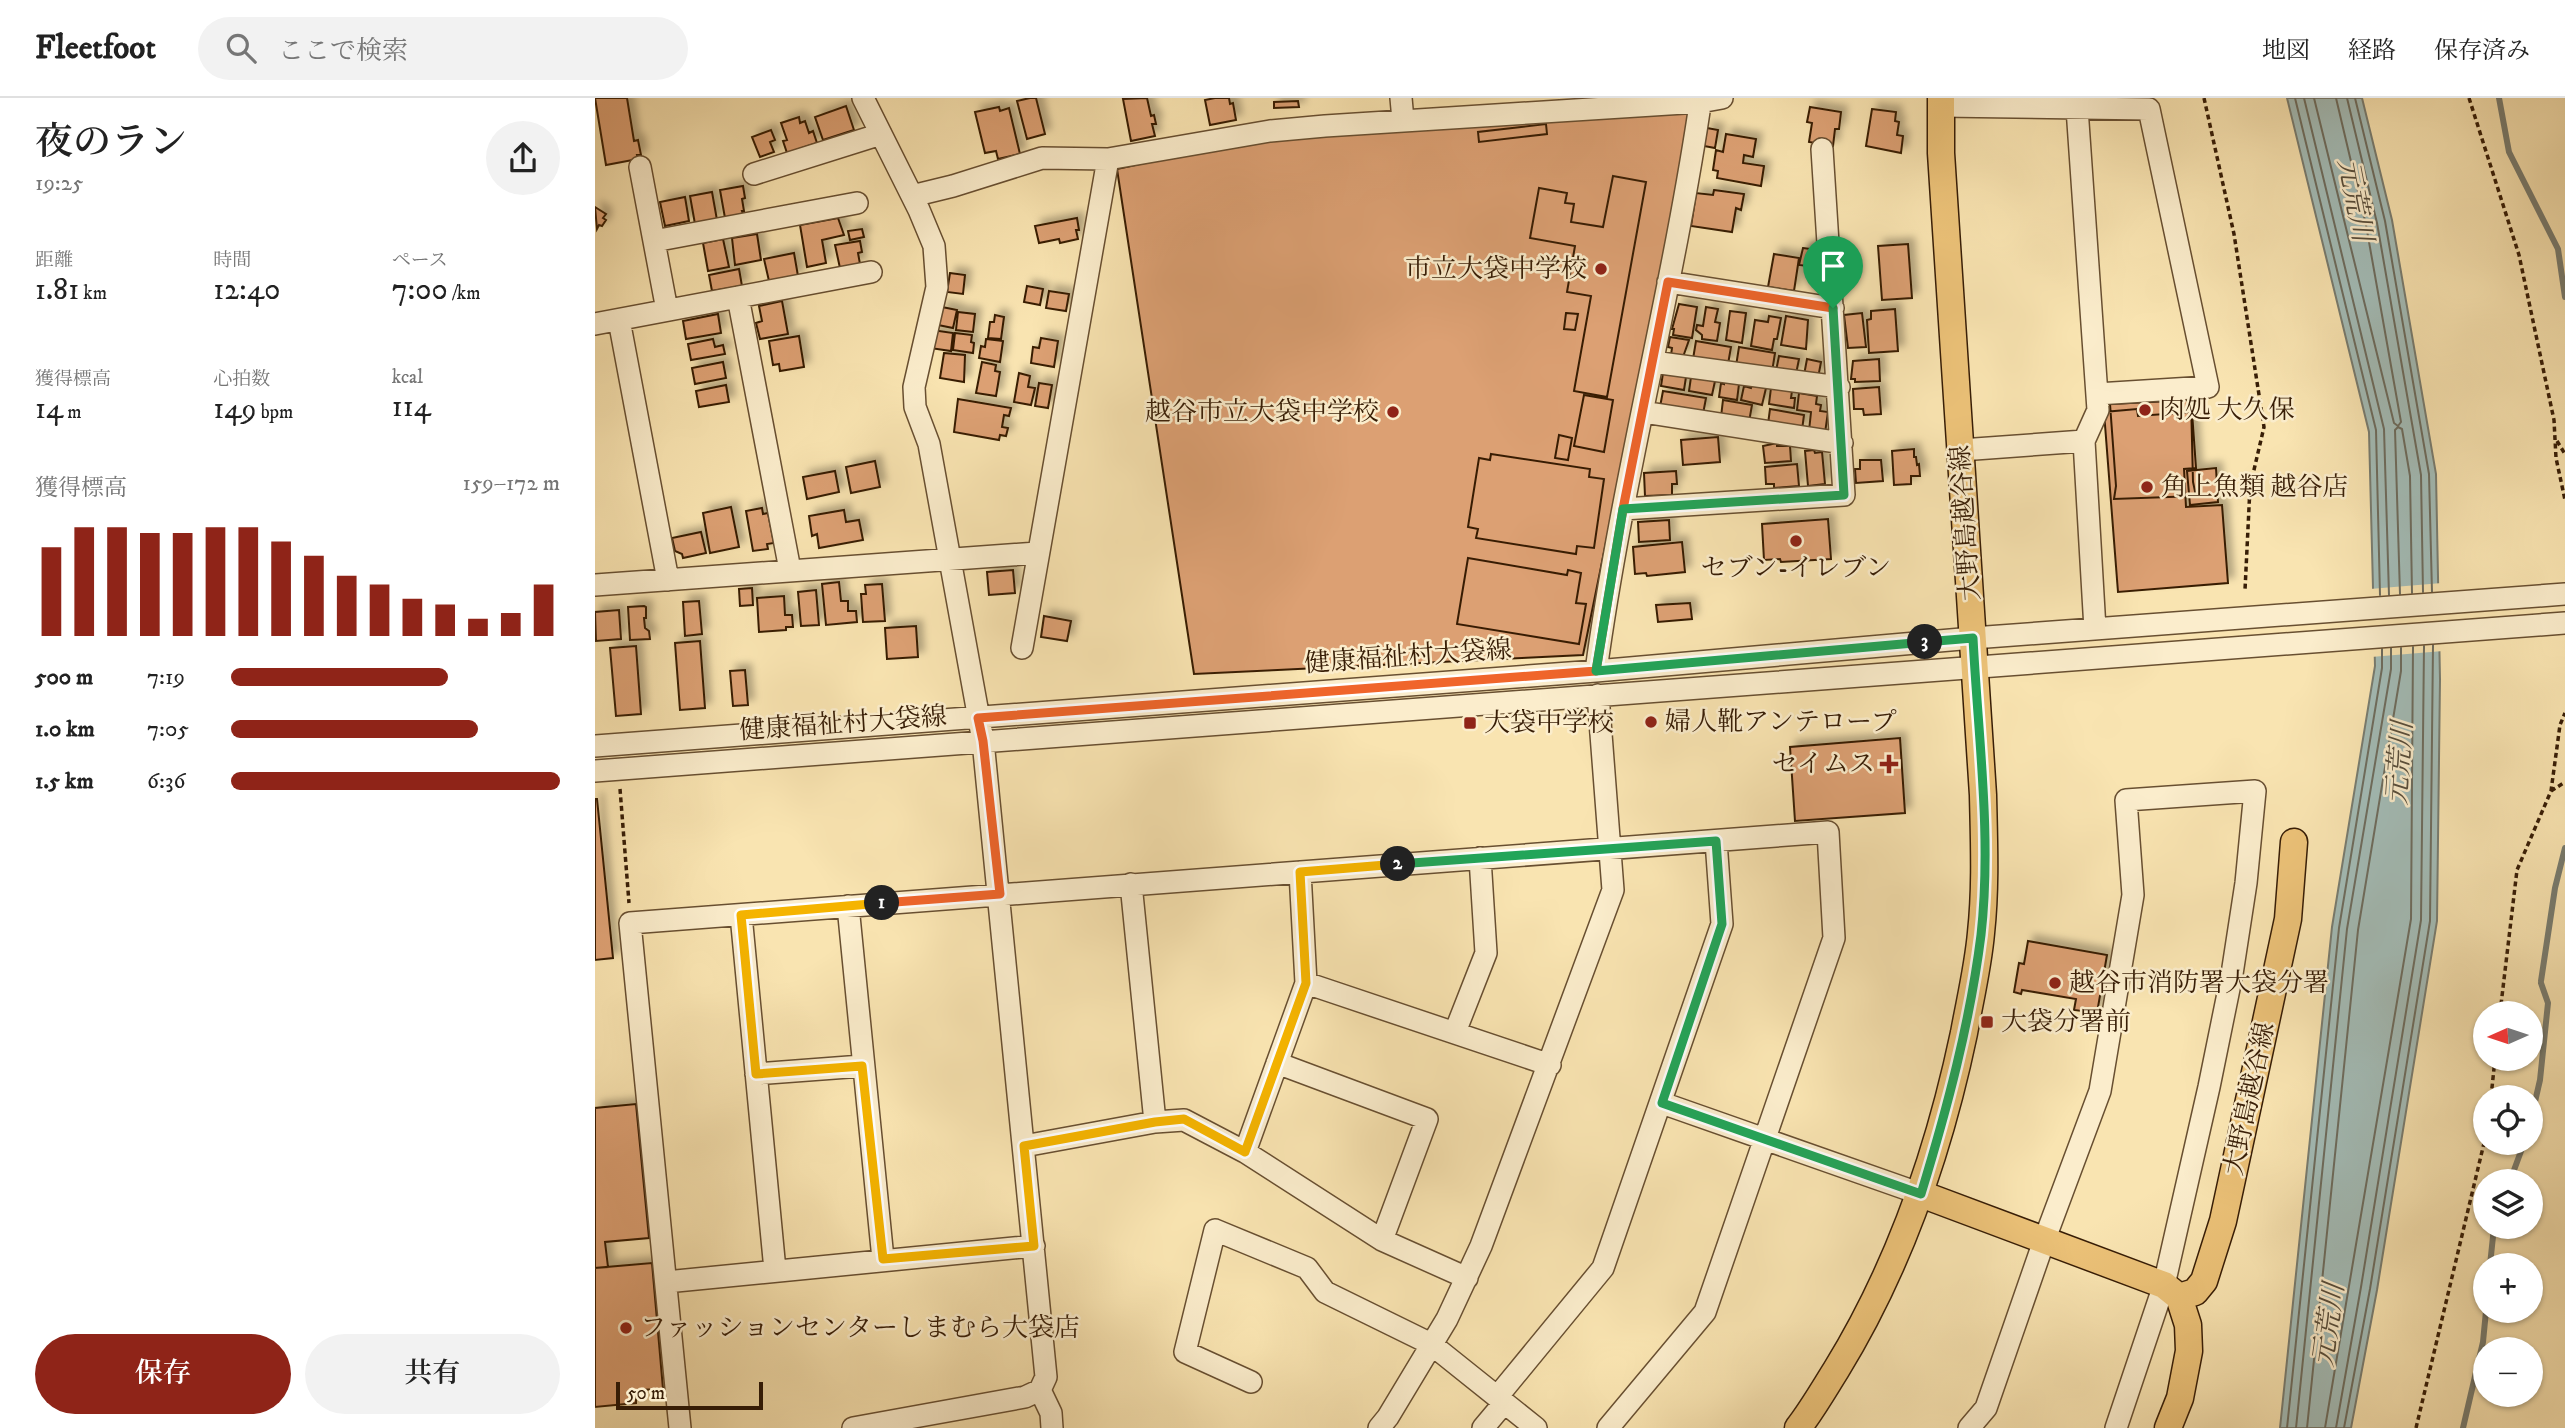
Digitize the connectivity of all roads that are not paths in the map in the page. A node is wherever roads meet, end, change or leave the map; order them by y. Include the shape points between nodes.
1 (863, 98) edge
2 (1401, 98) edge
3 (1722, 98) edge
4 (1700, 100) edge
5 (1941, 102) edge
6 (2009, 102) edge
7 (2077, 108) junction
8 (1403, 120) junction
9 (881, 134) junction
10 (1822, 149) dead end
11 (1108, 159) junction
12 (640, 167) dead end
13 (754, 174) dead end
14 (912, 196) junction
15 (857, 203) dead end
16 (654, 241) junction
17 (871, 272) dead end
18 (1668, 282) junction
19 (738, 297) junction
20 (1833, 308) junction
21 (667, 310) junction
22 (619, 320) junction
23 (595, 324) edge
24 (1653, 362) junction
25 (1839, 387) junction
26 (2097, 394) junction
27 (1643, 412) junction
28 (2084, 441) junction
29 (1842, 443) junction
30 (1961, 450) junction
31 (1623, 509) junction
32 (1038, 553) junction
33 (952, 559) junction
34 (790, 570) junction
35 (668, 580) junction
36 (595, 585) edge
37 (2557, 594) edge
38 (2560, 623) edge
39 (2095, 629) junction
40 (1973, 638) junction
41 (1022, 649) dead end
42 (1975, 668) junction
43 (1596, 671) junction
44 (1598, 695) junction
45 (978, 718) junction
46 (983, 741) junction
47 (595, 746) edge
48 (595, 771) edge
49 (1716, 841) junction
50 (2294, 842) dead end
51 (1608, 848) junction
52 (1481, 858) junction
53 (1300, 872) junction
54 (1131, 884) junction
55 (1000, 894) junction
56 (848, 906) junction
57 (741, 915) junction
58 (1306, 983) junction
59 (1455, 1032) junction
60 (1277, 1063) junction
61 (1550, 1065) junction
62 (862, 1066) junction
63 (756, 1074) junction
64 (1662, 1103) junction
65 (1155, 1122) junction
66 (1766, 1140) junction
67 (1024, 1146) junction
68 (1245, 1152) junction
69 (1921, 1194) junction
70 (1382, 1240) junction
71 (2044, 1241) junction
72 (1034, 1246) junction
73 (883, 1259) junction
74 (775, 1270) junction
75 (1467, 1278) junction
76 (666, 1282) junction
77 (2171, 1291) junction
78 (1431, 1344) junction
79 (1251, 1382) dead end
80 (1040, 1390) junction
81 (1500, 1400) junction
82 (680, 1428) edge
83 (853, 1428) edge
84 (1052, 1428) edge
85 (1379, 1428) edge
86 (1483, 1428) edge
87 (1536, 1428) edge
88 (1608, 1428) edge
89 (1798, 1428) edge
90 (1969, 1428) edge
91 (2116, 1428) edge
92 (2168, 1428) edge

1 - 9 street
2 - 8 street
3 - 4 street
4 - 8 street
4 - 18 street
5 - 6 street
5 - 30 main road, 大野島越谷線
6 - 7 street
7 - 26 street
7 - 26 street via 2149,109 2208,387
8 - 11 street via 1270,131
9 - 13 street
9 - 14 street
10 - 20 street
11 - 14 street via 1042,158
11 - 32 street
12 - 16 street
14 - 33 street via 934,246 937,288 914,397 929,444
15 - 16 street
16 - 21 street
17 - 19 street
18 - 20 street
18 - 24 street
19 - 21 street
19 - 34 street
20 - 25 street
21 - 22 street
22 - 23 street
22 - 35 street
24 - 25 street
24 - 27 street
25 - 29 street
26 - 28 street via 2098,410
27 - 29 street
27 - 31 street
28 - 30 street
28 - 39 street
29 - 31 street via 1844,495
30 - 40 main road, 大野島越谷線
31 - 43 street
32 - 33 street
32 - 41 street
33 - 34 street
33 - 45 street
34 - 35 street
35 - 36 street
37 - 39 street, 健康福祉村大袋線
38 - 42 street, 健康福祉村大袋線
39 - 40 street, 健康福祉村大袋線
40 - 42 main road, 大野島越谷線
40 - 43 street, 健康福祉村大袋線
42 - 44 street, 健康福祉村大袋線
42 - 69 main road, 大野島越谷線 via 1983,808 1981,933 1957,1066
43 - 45 street, 健康福祉村大袋線
44 - 46 street, 健康福祉村大袋線
44 - 51 street
45 - 46 street
45 - 47 street, 健康福祉村大袋線
46 - 48 street, 健康福祉村大袋線
46 - 55 street
49 - 51 street
49 - 64 street via 1722,924
49 - 66 street via 1828,832 1834,938
50 - 77 main road, 大野島越谷線 via 2288,919 2223,1221 2204,1281 2195,1292
51 - 52 street
51 - 61 street via 1612,890
52 - 53 street
52 - 59 street via 1486,953
53 - 54 street
53 - 58 street
54 - 55 street
54 - 65 street
55 - 56 street
55 - 67 street
56 - 57 street
56 - 62 street
57 - 63 street
57 - 76 street via 630,923
58 - 59 street
58 - 60 street
59 - 61 street
60 - 68 street
60 - 70 street via 1427,1119
61 - 75 street
62 - 63 street
62 - 73 street
63 - 74 street
64 - 66 street
64 - 81 street via 1603,1268
65 - 67 street
65 - 68 street via 1184,1119
66 - 69 street
66 - 88 street via 1705,1312
67 - 72 street
68 - 70 street
69 - 71 main road
69 - 89 main road, 大野島越谷線 via 1882,1288
70 - 75 street
71 - 77 main road
71 - 77 street via 2100,1090 2133,895 2126,800 2255,791 2232,974
71 - 90 street via 1986,1408
72 - 73 street
72 - 80 street via 1046,1370
73 - 74 street
74 - 76 street
75 - 78 street
76 - 82 street
77 - 91 street
77 - 92 main road via 2188,1325 2189,1351 2180,1398
78 - 79 street via 1325,1292 1307,1268 1215,1230 1185,1352
78 - 81 street
78 - 85 street
80 - 83 street via 1025,1397
80 - 84 street via 1051,1413
81 - 86 street
81 - 87 street

